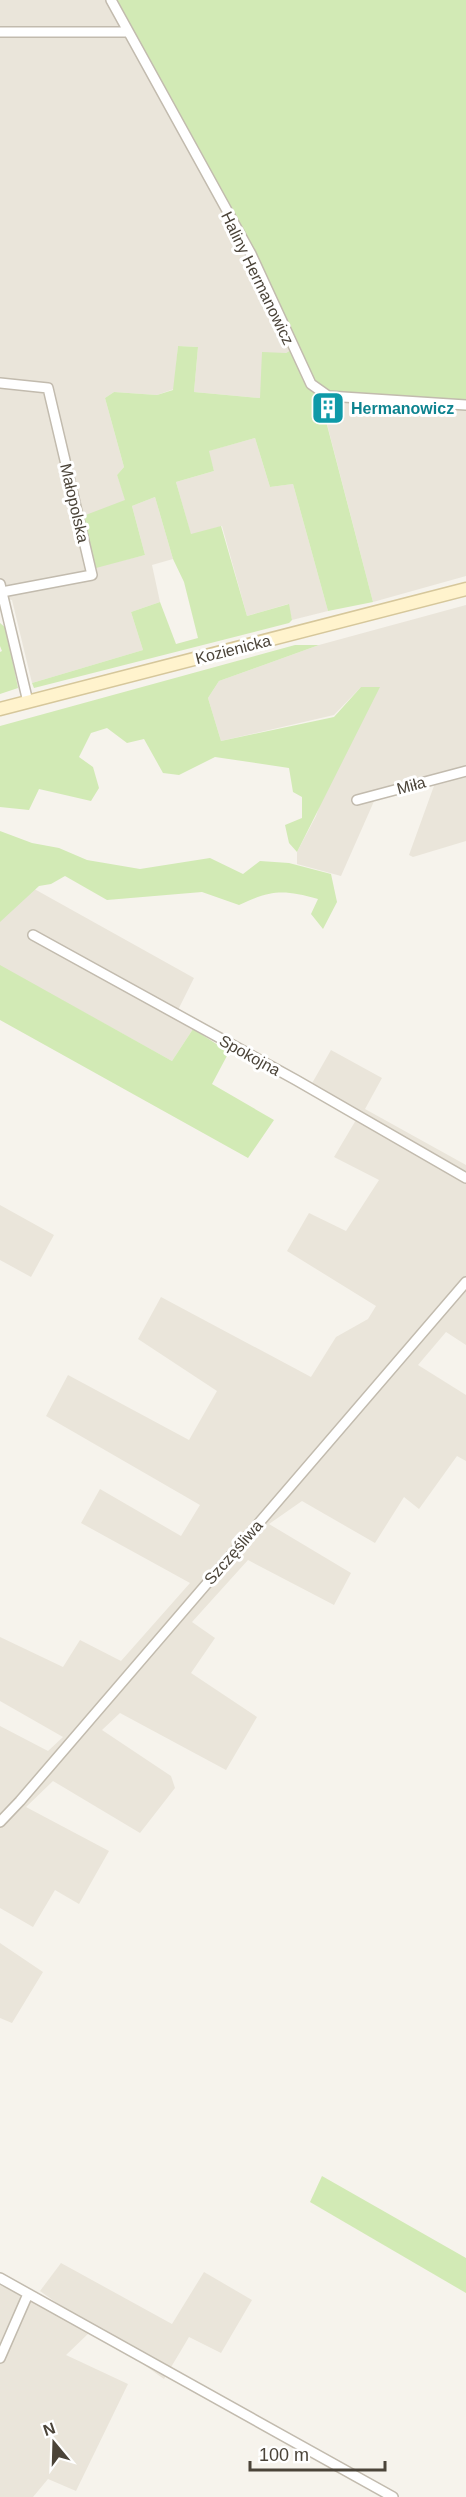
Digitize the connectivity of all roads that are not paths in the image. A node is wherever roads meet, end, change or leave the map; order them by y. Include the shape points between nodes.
1 (111, 0) edge
2 (0, 32) edge
3 (127, 32) junction
4 (0, 383) edge
5 (466, 405) edge
6 (1, 588) edge
7 (466, 589) edge
8 (28, 702) junction
9 (0, 709) edge
10 (466, 771) edge
11 (357, 800) dead end
12 (33, 934) dead end
13 (466, 1178) edge
14 (466, 1282) edge
15 (0, 1822) edge
16 (0, 2278) edge
17 (28, 2294) junction
18 (0, 2358) edge
19 (393, 2497) edge

1 - 3 street, Haliny Hermanowicz
2 - 3 street
3 - 5 street, Haliny Hermanowicz via 251,254 310,384 328,396
4 - 6 street, Małopolska via 48,388 92,575
6 - 8 street
7 - 8 main road, Kozienicka
8 - 9 main road, Kozienicka
10 - 11 street, Miła
12 - 13 street, Spokojna
14 - 15 street, Szczęśliwa
16 - 17 street
17 - 18 street
17 - 19 street

